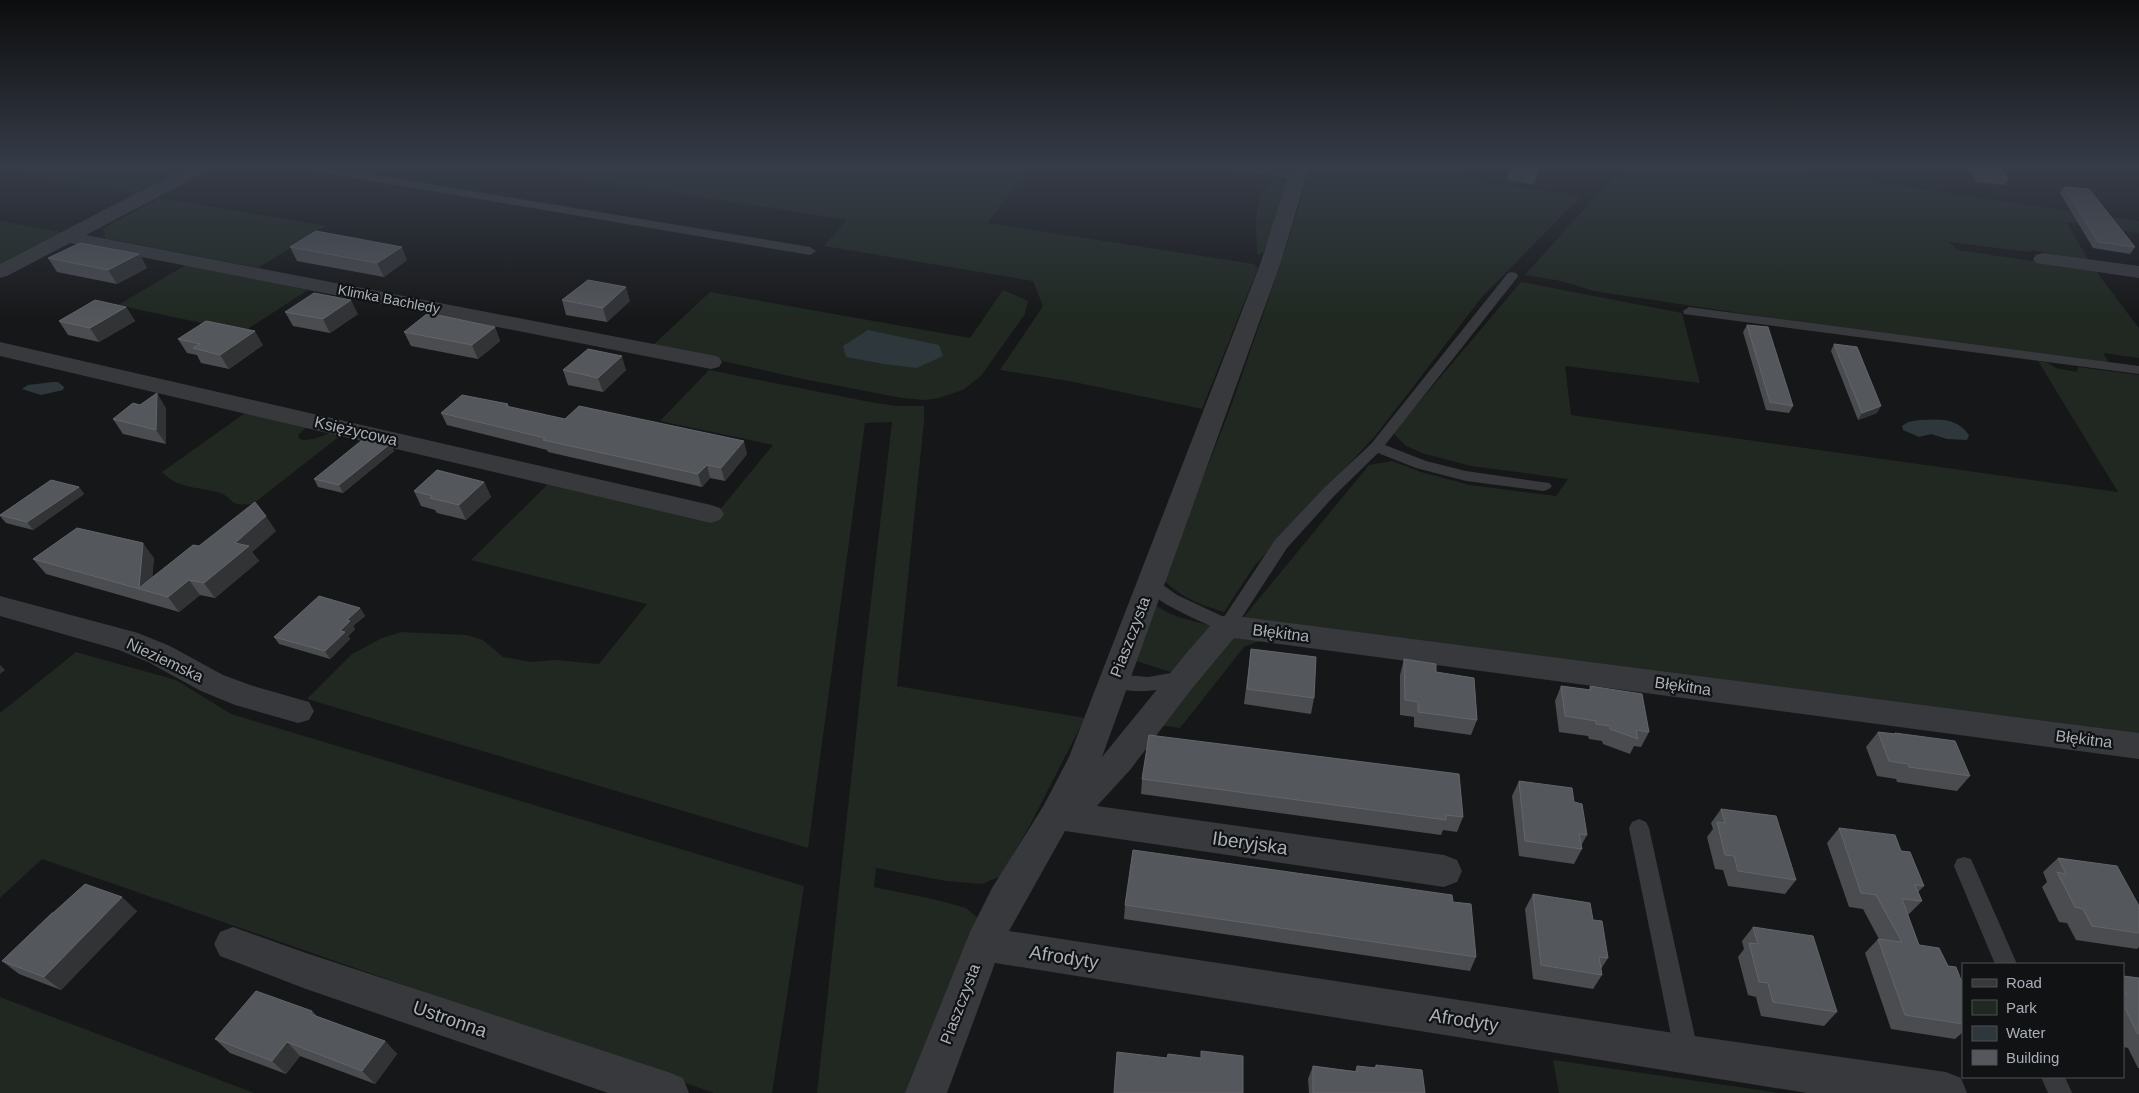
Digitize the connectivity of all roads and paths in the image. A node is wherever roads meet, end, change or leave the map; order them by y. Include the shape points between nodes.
1 (104, 218) edge
2 (612, 218) edge
3 (1284, 218) edge
4 (68, 237) junction
5 (810, 251) dead end
6 (2043, 259) dead end
7 (0, 272) edge
8 (2139, 272) edge
9 (1512, 276) dead end
10 (1689, 311) dead end
11 (0, 349) edge
12 (711, 362) dead end
13 (2139, 370) edge
14 (1376, 447) junction
15 (1544, 486) dead end
16 (711, 514) dead end
17 (1150, 584) junction
18 (0, 606) edge
19 (1227, 626) junction
20 (1182, 678) junction
21 (1113, 681) junction
22 (298, 711) dead end
23 (2139, 746) edge
24 (1056, 815) junction
25 (1639, 828) dead end
26 (1964, 866) dead end
27 (1444, 871) dead end
28 (233, 944) dead end
29 (983, 944) junction
30 (2006, 963) edge
31 (1687, 1056) junction
32 (2053, 1078) edge
33 (668, 1093) edge
34 (926, 1093) edge
35 (1946, 1093) edge
36 (2060, 1093) edge

1 - 4 street
2 - 5 lane
3 - 17 street, Piaszczysta via 1271,262
4 - 7 street
4 - 12 street, Klimka Bachledy
6 - 8 street
9 - 14 lane
10 - 13 lane
11 - 16 street, Księżycowa
14 - 15 lane via 1466,476
14 - 19 lane via 1281,544
17 - 19 lane via 1171,599
17 - 21 street, Piaszczysta
18 - 22 street, Nieziemska via 127,641 159,654 212,683
19 - 20 street
19 - 23 street, Błękitna
20 - 21 lane via 1144,685
20 - 24 street via 1106,775 1074,806
21 - 24 street, Piaszczysta via 1085,758
24 - 27 street, Iberyjska
24 - 29 street, Piaszczysta via 1005,900
25 - 31 lane
26 - 30 lane
28 - 33 street, Ustronna
29 - 31 street, Afrodyty
29 - 34 street, Piaszczysta
31 - 35 street, Afrodyty
32 - 36 lane

